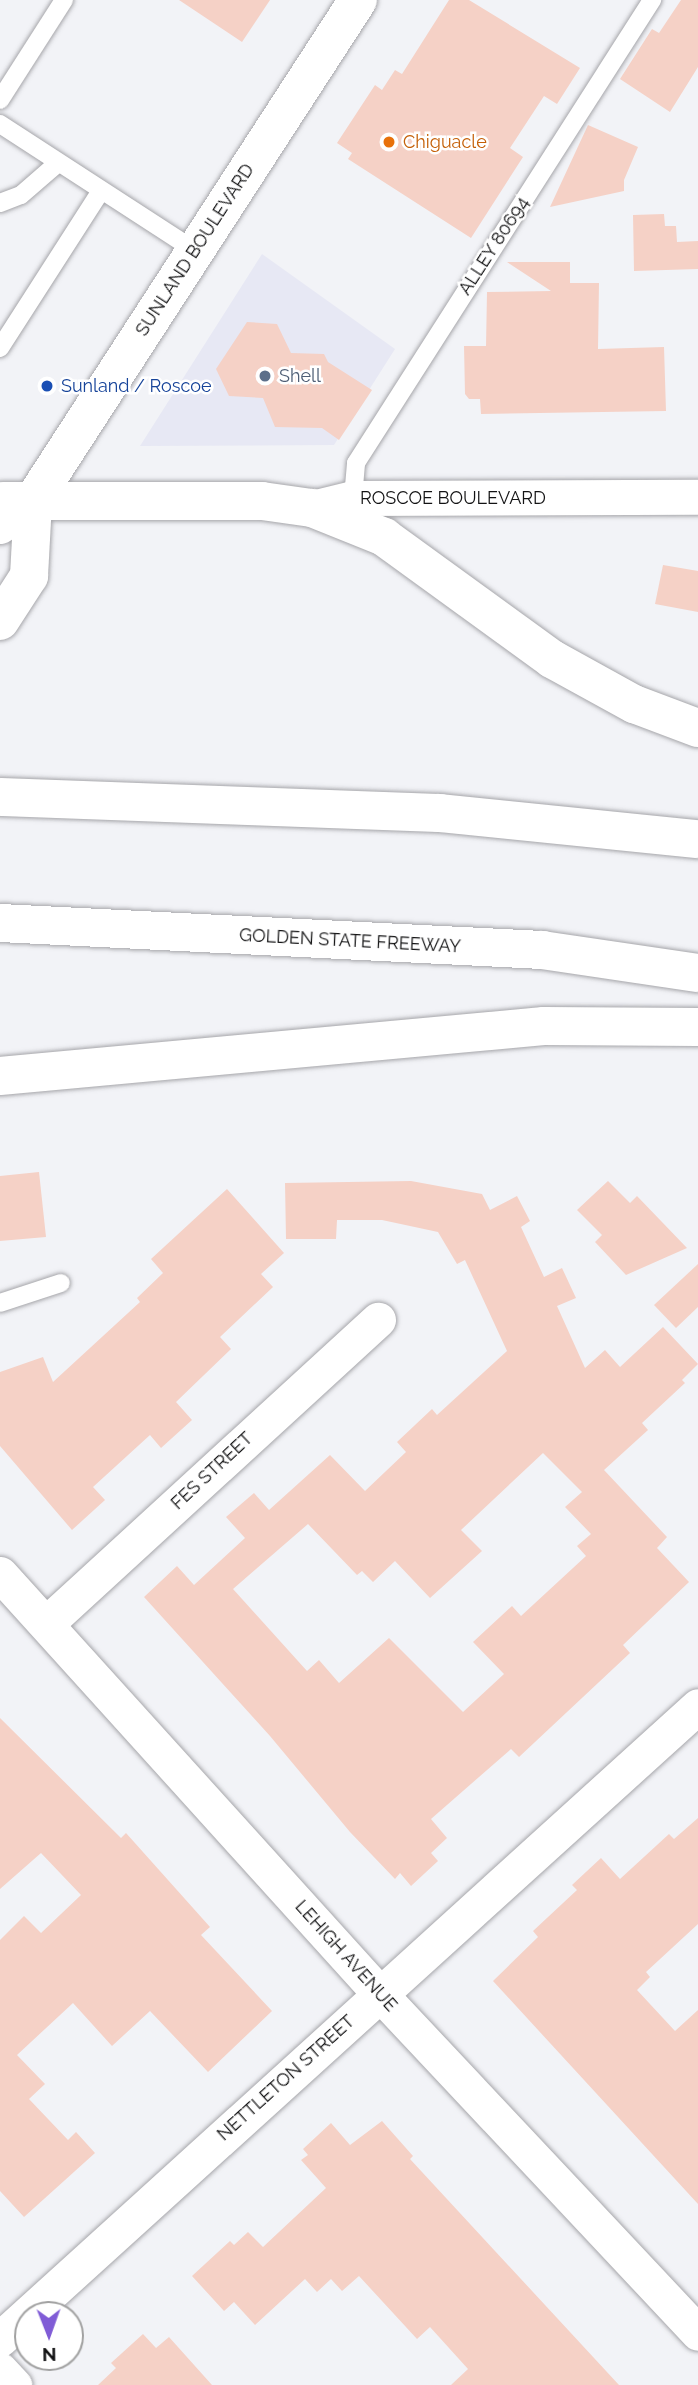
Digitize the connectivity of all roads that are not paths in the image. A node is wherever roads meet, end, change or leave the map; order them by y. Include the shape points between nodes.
1 (64, 0) edge
2 (358, 0) edge
3 (652, 0) edge
4 (0, 100) edge
5 (0, 124) edge
6 (58, 163) junction
7 (100, 192) junction
8 (0, 203) edge
9 (194, 250) junction
10 (0, 348) edge
11 (698, 496) edge
12 (353, 498) junction
13 (16, 501) edge
14 (312, 508) junction
15 (0, 524) edge
16 (0, 621) edge
17 (698, 728) edge
18 (0, 797) edge
19 (698, 839) edge
20 (0, 923) edge
21 (698, 973) edge
22 (698, 1027) edge
23 (0, 1076) edge
24 (61, 1283) dead end
25 (0, 1303) edge
26 (377, 1320) dead end
27 (0, 1574) edge
28 (47, 1623) junction
29 (698, 1706) edge
30 (379, 1993) junction
31 (7, 2318) edge
32 (698, 2333) edge
33 (0, 2370) edge
34 (14, 2385) edge

1 - 4 lane
2 - 9 main road, SUNLAND BOULEVARD
3 - 12 lane, ALLEY 80694 via 356,463
5 - 6 lane
6 - 7 lane
6 - 8 lane via 21,195
7 - 9 lane
7 - 10 lane
9 - 13 main road, SUNLAND BOULEVARD
11 - 12 street, ROSCOE BOULEVARD
12 - 14 street, ROSCOE BOULEVARD
13 - 14 main road, ROSCOE BOULEVARD via 262,500
13 - 15 main road, SUNLAND BOULEVARD
13 - 16 main road, SUNLAND BOULEVARD via 29,576
14 - 17 main road via 384,537 552,659 634,704
18 - 19 main road via 440,813
20 - 21 main road, GOLDEN STATE FREEWAY via 542,950
22 - 23 main road via 544,1026
24 - 25 lane
26 - 28 street, FES STREET
27 - 28 street, LEHIGH AVENUE
28 - 30 street, LEHIGH AVENUE
29 - 30 street, NETTLETON STREET
30 - 31 street, NETTLETON STREET
30 - 32 street, LEHIGH AVENUE
33 - 34 street

